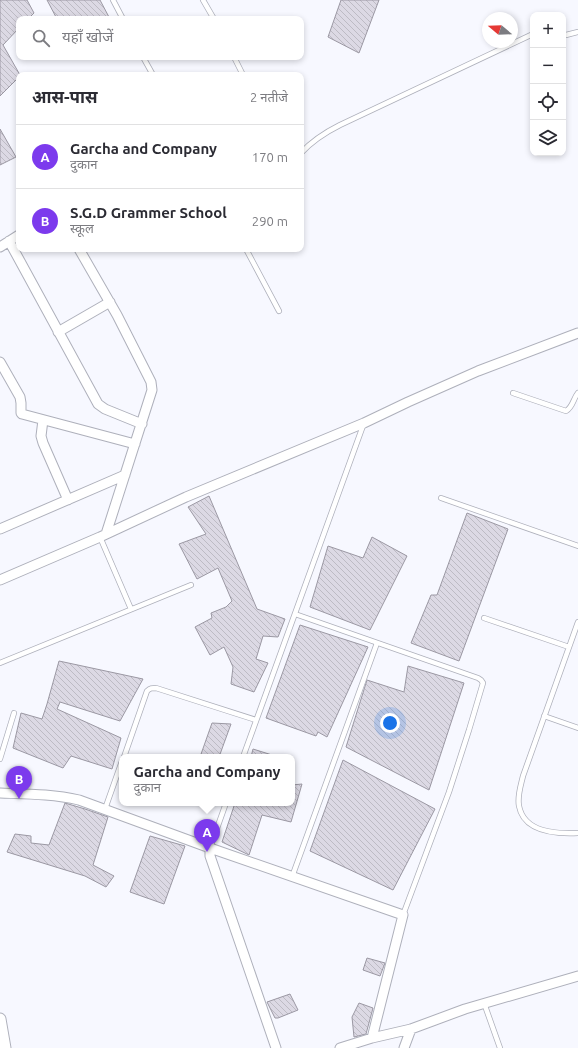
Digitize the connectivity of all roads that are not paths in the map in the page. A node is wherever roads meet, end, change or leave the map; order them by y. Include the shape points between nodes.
1 (113, 0) edge
2 (203, 0) edge
3 (121, 16) edge
4 (212, 16) edge
5 (578, 32) edge
6 (530, 35) edge
7 (566, 35) edge
8 (145, 60) edge
9 (236, 60) edge
10 (151, 72) edge
11 (242, 72) edge
12 (304, 150) edge
13 (16, 237) edge
14 (9, 241) junction
15 (0, 246) edge
16 (81, 252) edge
17 (248, 252) edge
18 (110, 302) junction
19 (279, 311) dead end
20 (58, 332) junction
21 (578, 333) edge
22 (1, 365) edge
23 (513, 393) dead end
24 (578, 393) edge
25 (43, 420) junction
26 (364, 423) junction
27 (142, 424) junction
28 (135, 444) junction
29 (125, 475) junction
30 (441, 498) dead end
31 (68, 500) junction
32 (0, 529) edge
33 (103, 536) junction
34 (578, 546) edge
35 (0, 580) edge
36 (191, 585) dead end
37 (130, 609) junction
38 (295, 614) junction
39 (484, 618) dead end
40 (578, 622) edge
41 (378, 643) junction
42 (569, 647) junction
43 (0, 663) edge
44 (14, 713) dead end
45 (544, 716) junction
46 (256, 720) junction
47 (578, 728) edge
48 (125, 754) edge
49 (244, 754) edge
50 (0, 759) edge
51 (119, 769) edge
52 (0, 792) edge
53 (225, 806) edge
54 (105, 809) junction
55 (578, 833) edge
56 (210, 848) junction
57 (292, 877) junction
58 (403, 915) junction
59 (578, 976) edge
60 (484, 1003) junction
61 (0, 1019) edge
62 (411, 1029) junction
63 (1, 1034) edge
64 (372, 1038) junction
65 (6, 1048) edge
66 (276, 1048) edge
67 (340, 1048) edge
68 (404, 1048) edge
69 (500, 1048) edge

1 - 3 lane
2 - 4 lane
5 - 7 lane
6 - 12 lane via 326,132
8 - 10 lane
9 - 11 lane
13 - 14 street
14 - 15 street
14 - 20 street
16 - 18 street
17 - 19 lane
18 - 20 street
18 - 27 street via 151,382 152,390
20 - 27 street via 98,404
21 - 26 street via 478,371
22 - 25 street via 20,397 21,413
23 - 24 lane via 566,411
25 - 28 street
25 - 31 street via 43,443
26 - 33 street
26 - 38 lane
27 - 28 street
28 - 29 street
29 - 31 street
29 - 33 street
30 - 34 lane
31 - 32 street
33 - 35 street
33 - 37 lane
36 - 37 lane
37 - 43 lane
38 - 41 lane
38 - 46 lane
39 - 42 lane
40 - 42 lane
41 - 57 lane
41 - 58 lane via 478,678 483,682 449,792
42 - 45 lane
44 - 50 lane
45 - 47 lane
45 - 55 lane via 523,776 519,806 523,817 531,826 547,832
46 - 48 lane via 152,688 147,691
46 - 49 lane
51 - 54 lane
52 - 54 street via 66,797
53 - 56 lane
54 - 56 street
56 - 57 street
56 - 66 street via 210,856
57 - 58 street
58 - 64 street
59 - 60 street
60 - 62 street
60 - 69 lane
61 - 63 street
62 - 64 street
62 - 68 street
63 - 65 street
64 - 67 street

